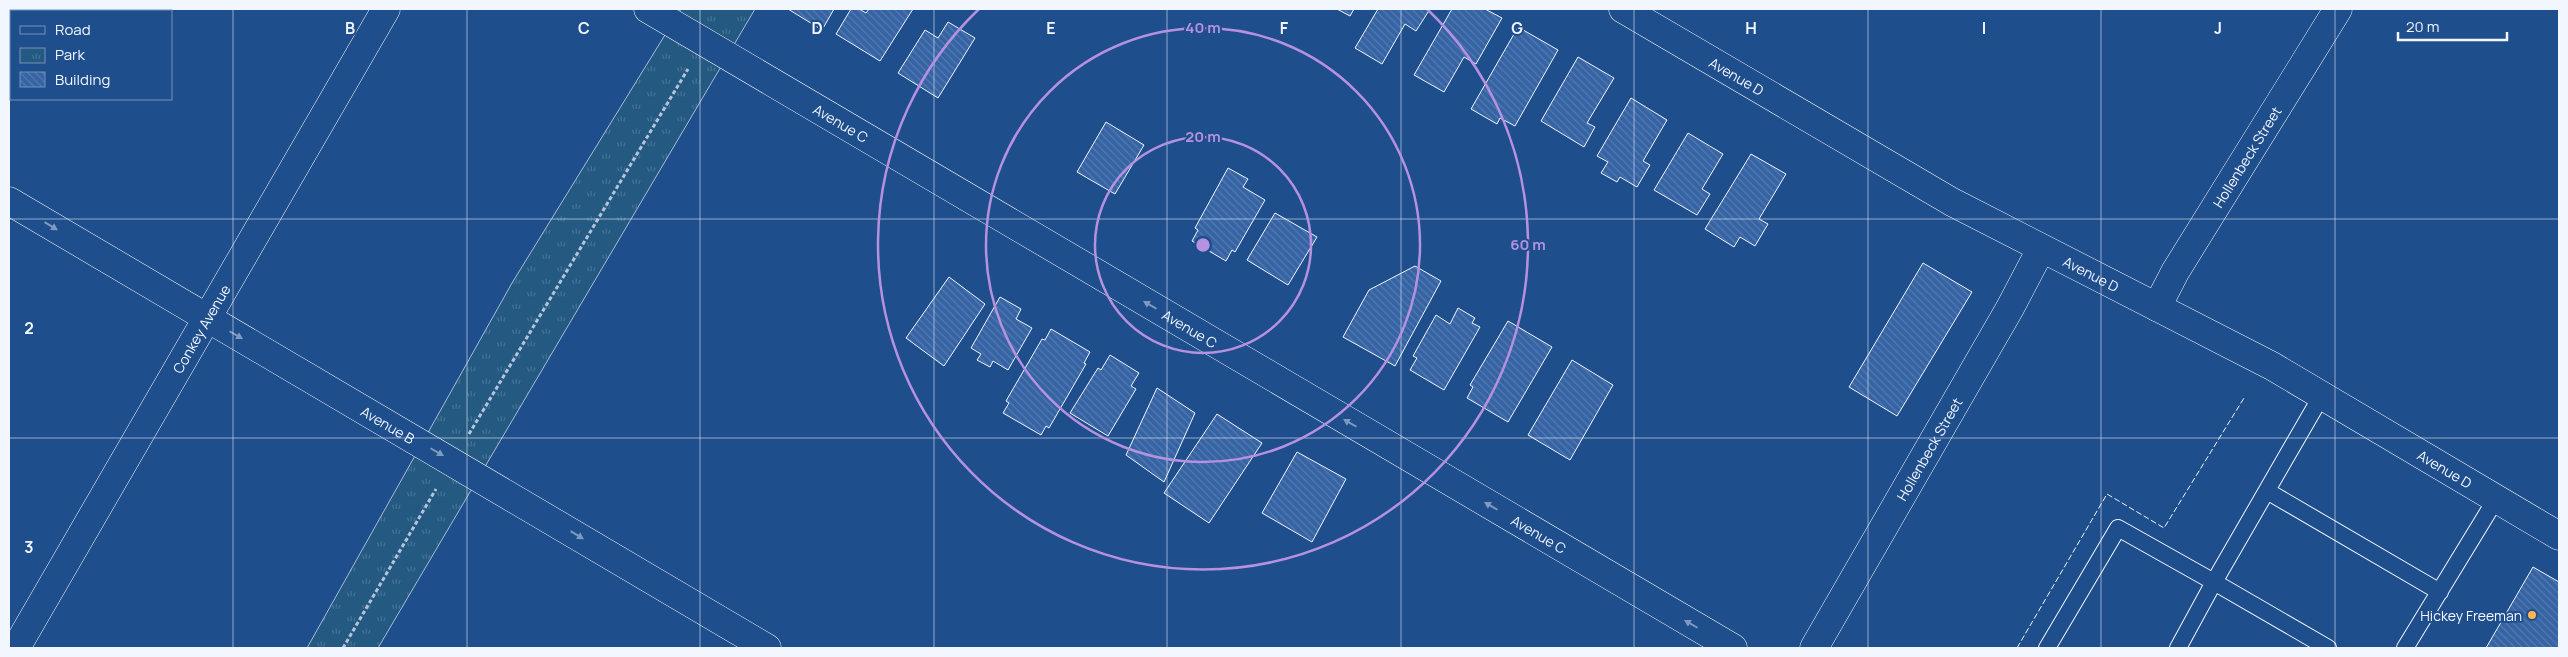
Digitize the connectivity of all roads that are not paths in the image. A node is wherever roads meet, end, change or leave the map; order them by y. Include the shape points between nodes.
1 (386, 9) edge
2 (648, 9) edge
3 (1623, 9) edge
4 (2338, 9) edge
5 (9, 201) edge
6 (2041, 249) junction
7 (2157, 307) junction
8 (207, 318) junction
9 (2322, 395) junction
10 (2267, 491) junction
11 (2496, 499) junction
12 (2559, 536) edge
13 (2214, 582) junction
14 (2440, 592) junction
15 (16, 648) edge
16 (768, 648) edge
17 (1733, 648) edge
18 (1814, 648) edge
19 (2047, 648) edge
20 (2178, 648) edge
21 (2328, 648) edge
22 (2405, 648) edge

1 - 8 street, Conkey Avenue
17 -> 2 street, Avenue C
3 - 6 street, Avenue D via 1952,202
4 - 7 street, Hollenbeck Street via 2175,272
5 -> 8 street, Avenue B
6 - 7 street, Avenue D
6 - 18 street, Hollenbeck Street
7 - 9 street, Avenue D
8 - 15 street, Conkey Avenue
8 -> 16 street, Avenue B
9 - 10 lane
9 - 11 street, Avenue D
10 - 13 lane
10 - 14 lane
11 - 12 street, Avenue D
11 - 14 lane
13 - 19 lane via 2118,528
13 - 20 lane
13 - 21 lane
14 - 22 lane

